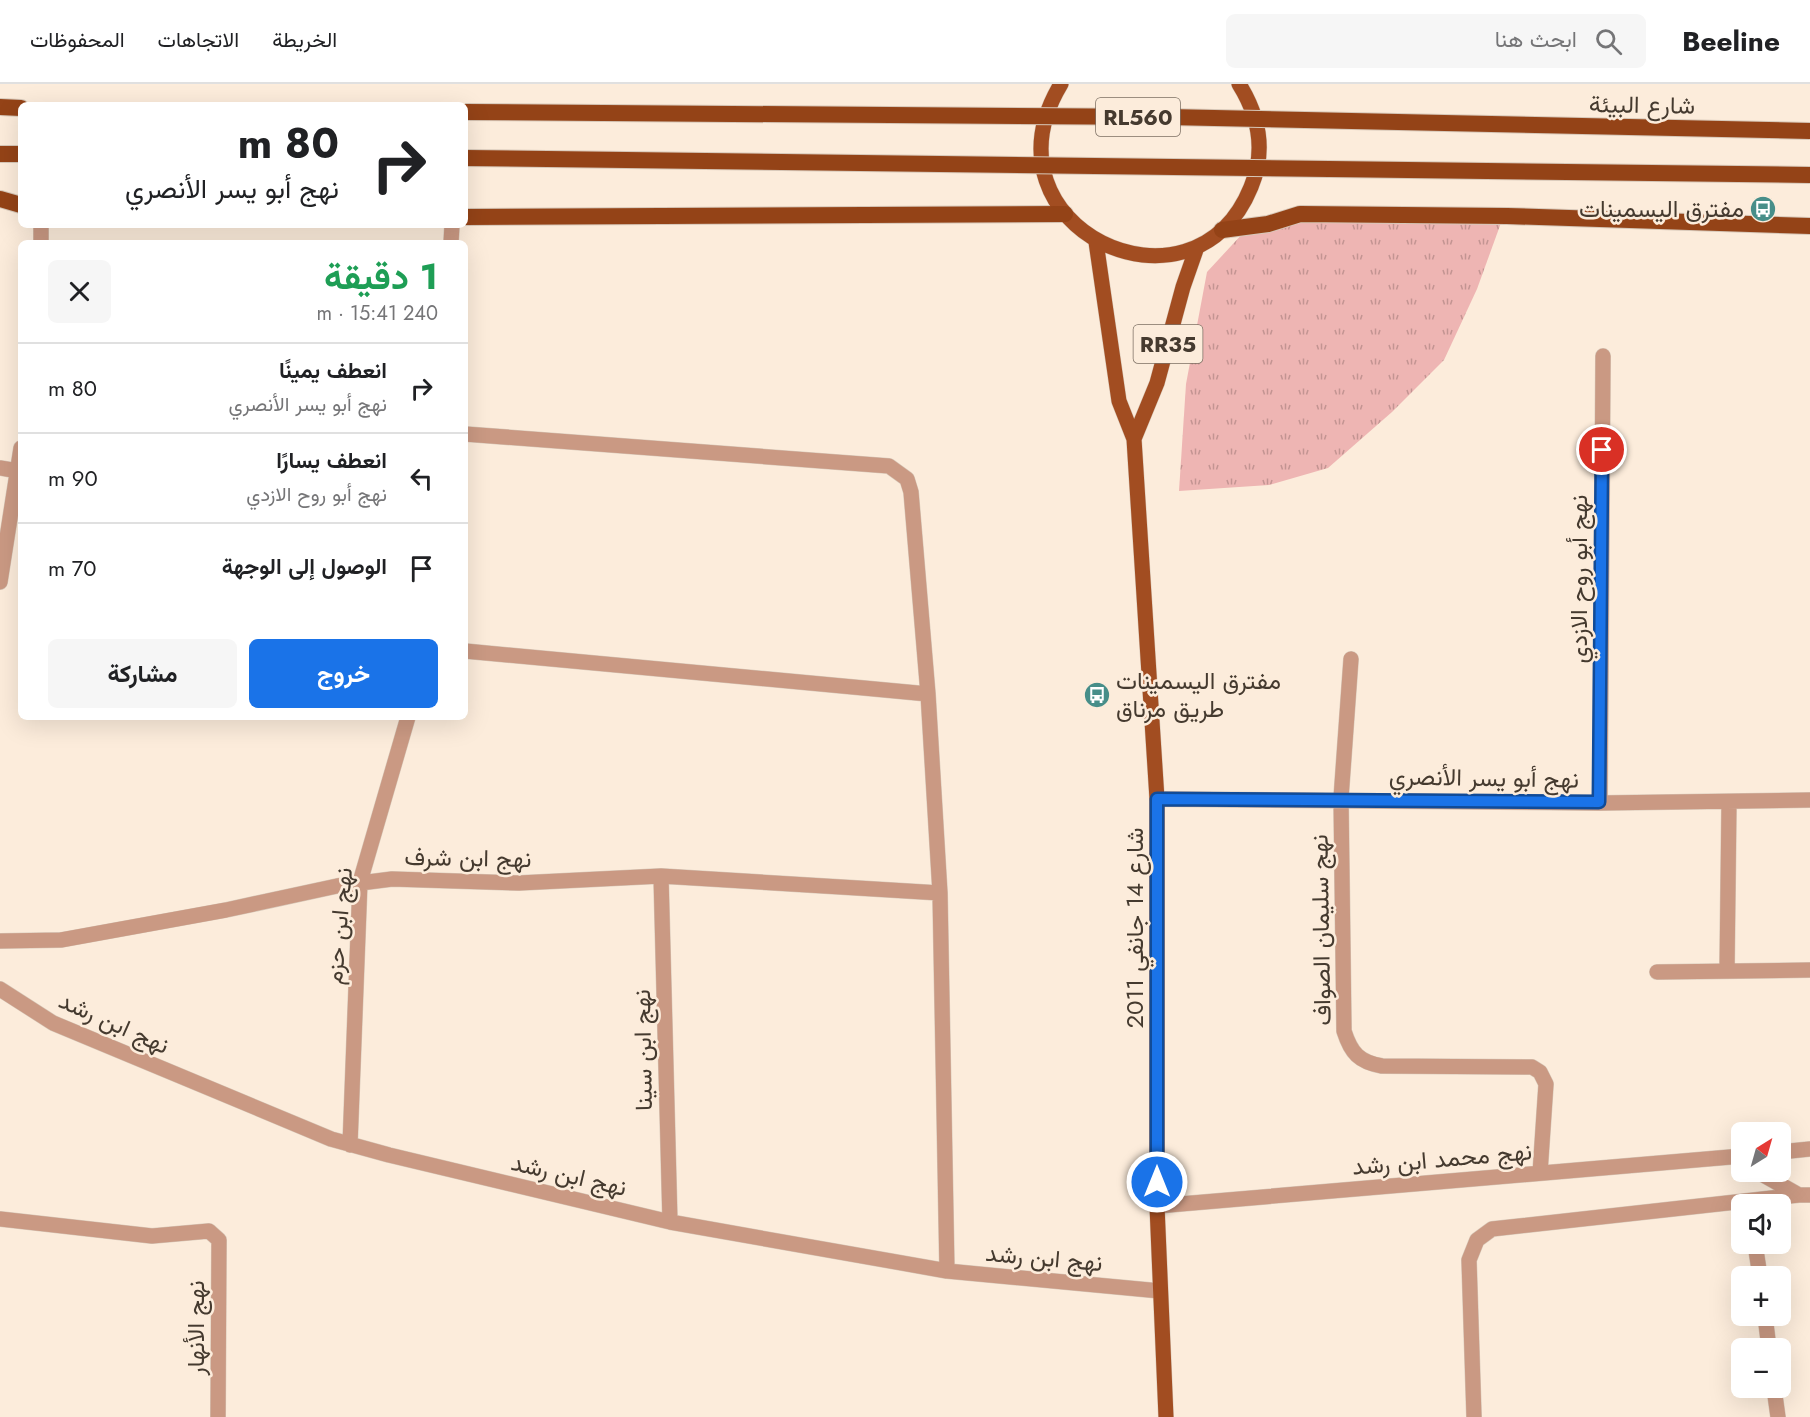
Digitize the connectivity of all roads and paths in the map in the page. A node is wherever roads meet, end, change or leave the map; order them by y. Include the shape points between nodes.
1 (1061, 84) edge
2 (1239, 84) edge
3 (0, 107) edge
4 (18, 108) edge
5 (468, 111) edge
6 (1810, 131) edge
7 (0, 153) edge
8 (18, 154) edge
9 (468, 158) edge
10 (1810, 176) edge
11 (0, 199) edge
12 (18, 204) edge
13 (1065, 214) junction
14 (468, 217) edge
15 (1810, 226) edge
16 (1222, 230) junction
17 (1096, 242) junction
18 (1197, 247) junction
19 (1603, 356) dead end
20 (468, 434) edge
21 (1134, 439) junction
22 (0, 468) edge
23 (18, 471) joint
24 (14, 550) edge
25 (0, 582) edge
26 (468, 651) edge
27 (1351, 659) dead end
28 (928, 694) junction
29 (407, 720) edge
30 (1341, 798) junction
31 (1157, 799) junction
32 (1810, 800) edge
33 (1599, 802) junction
34 (1729, 803) junction
35 (661, 876) junction
36 (360, 882) junction
37 (940, 893) junction
38 (0, 941) edge
39 (1727, 970) junction
40 (1810, 970) edge
41 (1657, 972) dead end
42 (0, 989) edge
43 (350, 1144) junction
44 (1810, 1149) edge
45 (1791, 1151) edge
46 (1731, 1159) edge
47 (1540, 1173) junction
48 (1778, 1182) edge
49 (1804, 1195) edge
50 (1157, 1206) junction
51 (1731, 1206) edge
52 (0, 1219) edge
53 (670, 1222) junction
54 (947, 1271) junction
55 (1161, 1291) junction
56 (1775, 1398) edge
57 (218, 1417) edge
58 (1166, 1417) edge
59 (1473, 1417) edge
60 (1778, 1417) edge

1 - 13 main road via 1046,116 1041,150 1048,184
2 - 16 main road via 1251,104 1260,138 1257,172 1244,204
3 - 4 highway
5 - 6 highway, شارع البيئة / RL560, bridge via 1168,117
7 - 8 highway
9 - 10 highway, RL560, bridge
11 - 12 highway
13 - 14 highway
13 - 17 main road
15 - 16 highway via 1300,213 1268,224
16 - 18 main road
17 - 18 main road via 1129,254 1164,256
17 - 21 main road, شارع 14 جانفي 2011 / RR35 via 1119,401
18 - 21 main road, شارع 14 جانفي 2011 / RR35 via 1157,383
19 - 33 street, نهج أبو روح الازدي
20 - 28 street via 889,466 897,470 907,479 911,492
21 - 31 main road, شارع 14 جانفي 2011 / RR35
22 - 23 street
23 - 24 street
24 - 25 street
26 - 28 street
27 - 30 street
28 - 37 street
29 - 36 street, نهج ابن حزم
30 - 31 street, نهج أبو يسر الأنصري
30 - 33 street, نهج أبو يسر الأنصري
30 - 47 street, نهج سليمان الصواف via 1344,1031 1348,1045 1366,1063 1382,1066 1532,1068 1540,1072 1546,1084
31 - 50 main road, شارع 14 جانفي 2011 / RR35
32 - 34 street, نهج أبو يسر الأنصري
33 - 34 street, نهج أبو يسر الأنصري
34 - 39 street
35 - 36 street, نهج ابن شرف via 519,883 392,879
35 - 37 street, نهج ابن شرف
35 - 53 street, نهج ابن سينا
36 - 38 street, نهج ابن شرف via 62,940
36 - 43 street, نهج ابن حزم
37 - 54 street
39 - 40 street
39 - 41 street
42 - 43 street, نهج ابن رشد via 53,1023
43 - 53 street, نهج ابن رشد
44 - 45 street
46 - 47 street, نهج محمد ابن رشد
47 - 50 street, نهج محمد ابن رشد
48 - 49 street
50 - 55 main road, شارع 14 جانفي 2011 / RR35
51 - 59 street via 1492,1229 1478,1240 1469,1260
52 - 57 street, نهج الأنهار via 152,1236 209,1231 219,1240
53 - 54 street, نهج ابن رشد
54 - 55 street, نهج ابن رشد
55 - 58 main road, شارع 14 جانفي 2011 / RR35
56 - 60 street

